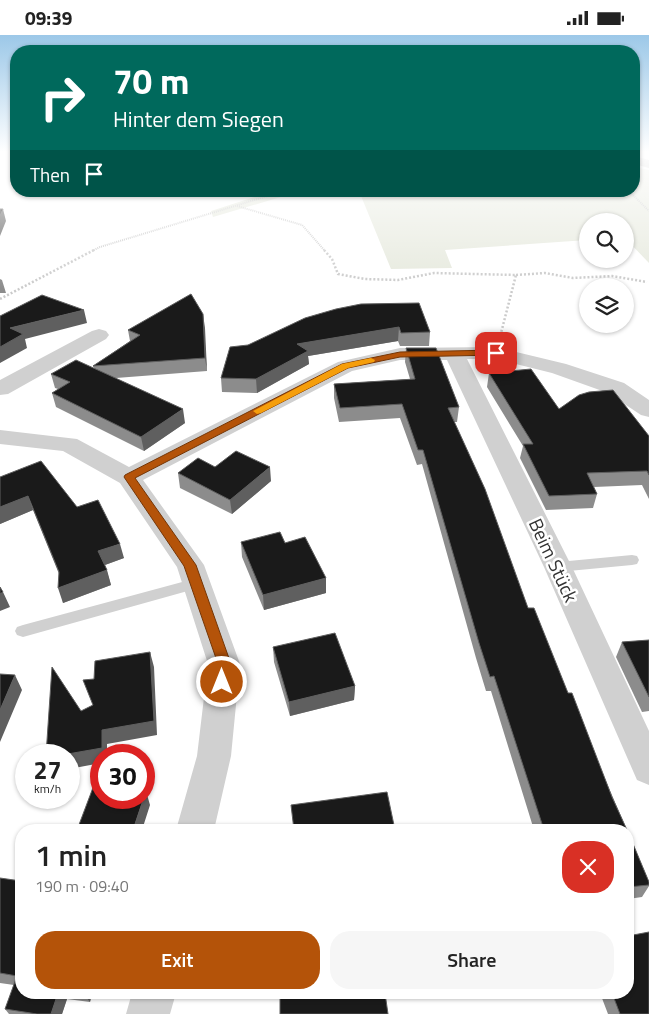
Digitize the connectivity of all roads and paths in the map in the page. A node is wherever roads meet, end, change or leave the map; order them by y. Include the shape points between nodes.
1 (263, 198) edge
2 (636, 198) edge
3 (237, 206) junction
4 (649, 211) edge
5 (516, 275) junction
6 (646, 282) dead end
7 (0, 299) edge
8 (99, 335) dead end
9 (496, 353) junction
10 (454, 354) junction
11 (0, 389) edge
12 (649, 410) edge
13 (0, 437) edge
14 (129, 477) junction
15 (632, 560) dead end
16 (558, 567) junction
17 (197, 583) junction
18 (23, 631) dead end
19 (649, 769) edge
20 (197, 824) edge
21 (152, 999) edge
22 (148, 1014) edge

1 - 3 path
2 - 4 path
3 - 5 path via 302,225 332,259 338,273 398,280 434,273
3 - 7 path via 100,247
5 - 6 path via 545,273 573,279 612,275
5 - 9 path
8 - 11 street
9 - 10 street
9 - 12 street via 559,367 616,388
10 - 14 street via 400,354 345,366
10 - 16 street, Beim Stück
13 - 14 street via 69,443
14 - 17 street via 190,565
15 - 16 lane
16 - 19 street, Beim Stück
17 - 18 lane
17 - 20 street via 224,664 214,756
21 - 22 street

